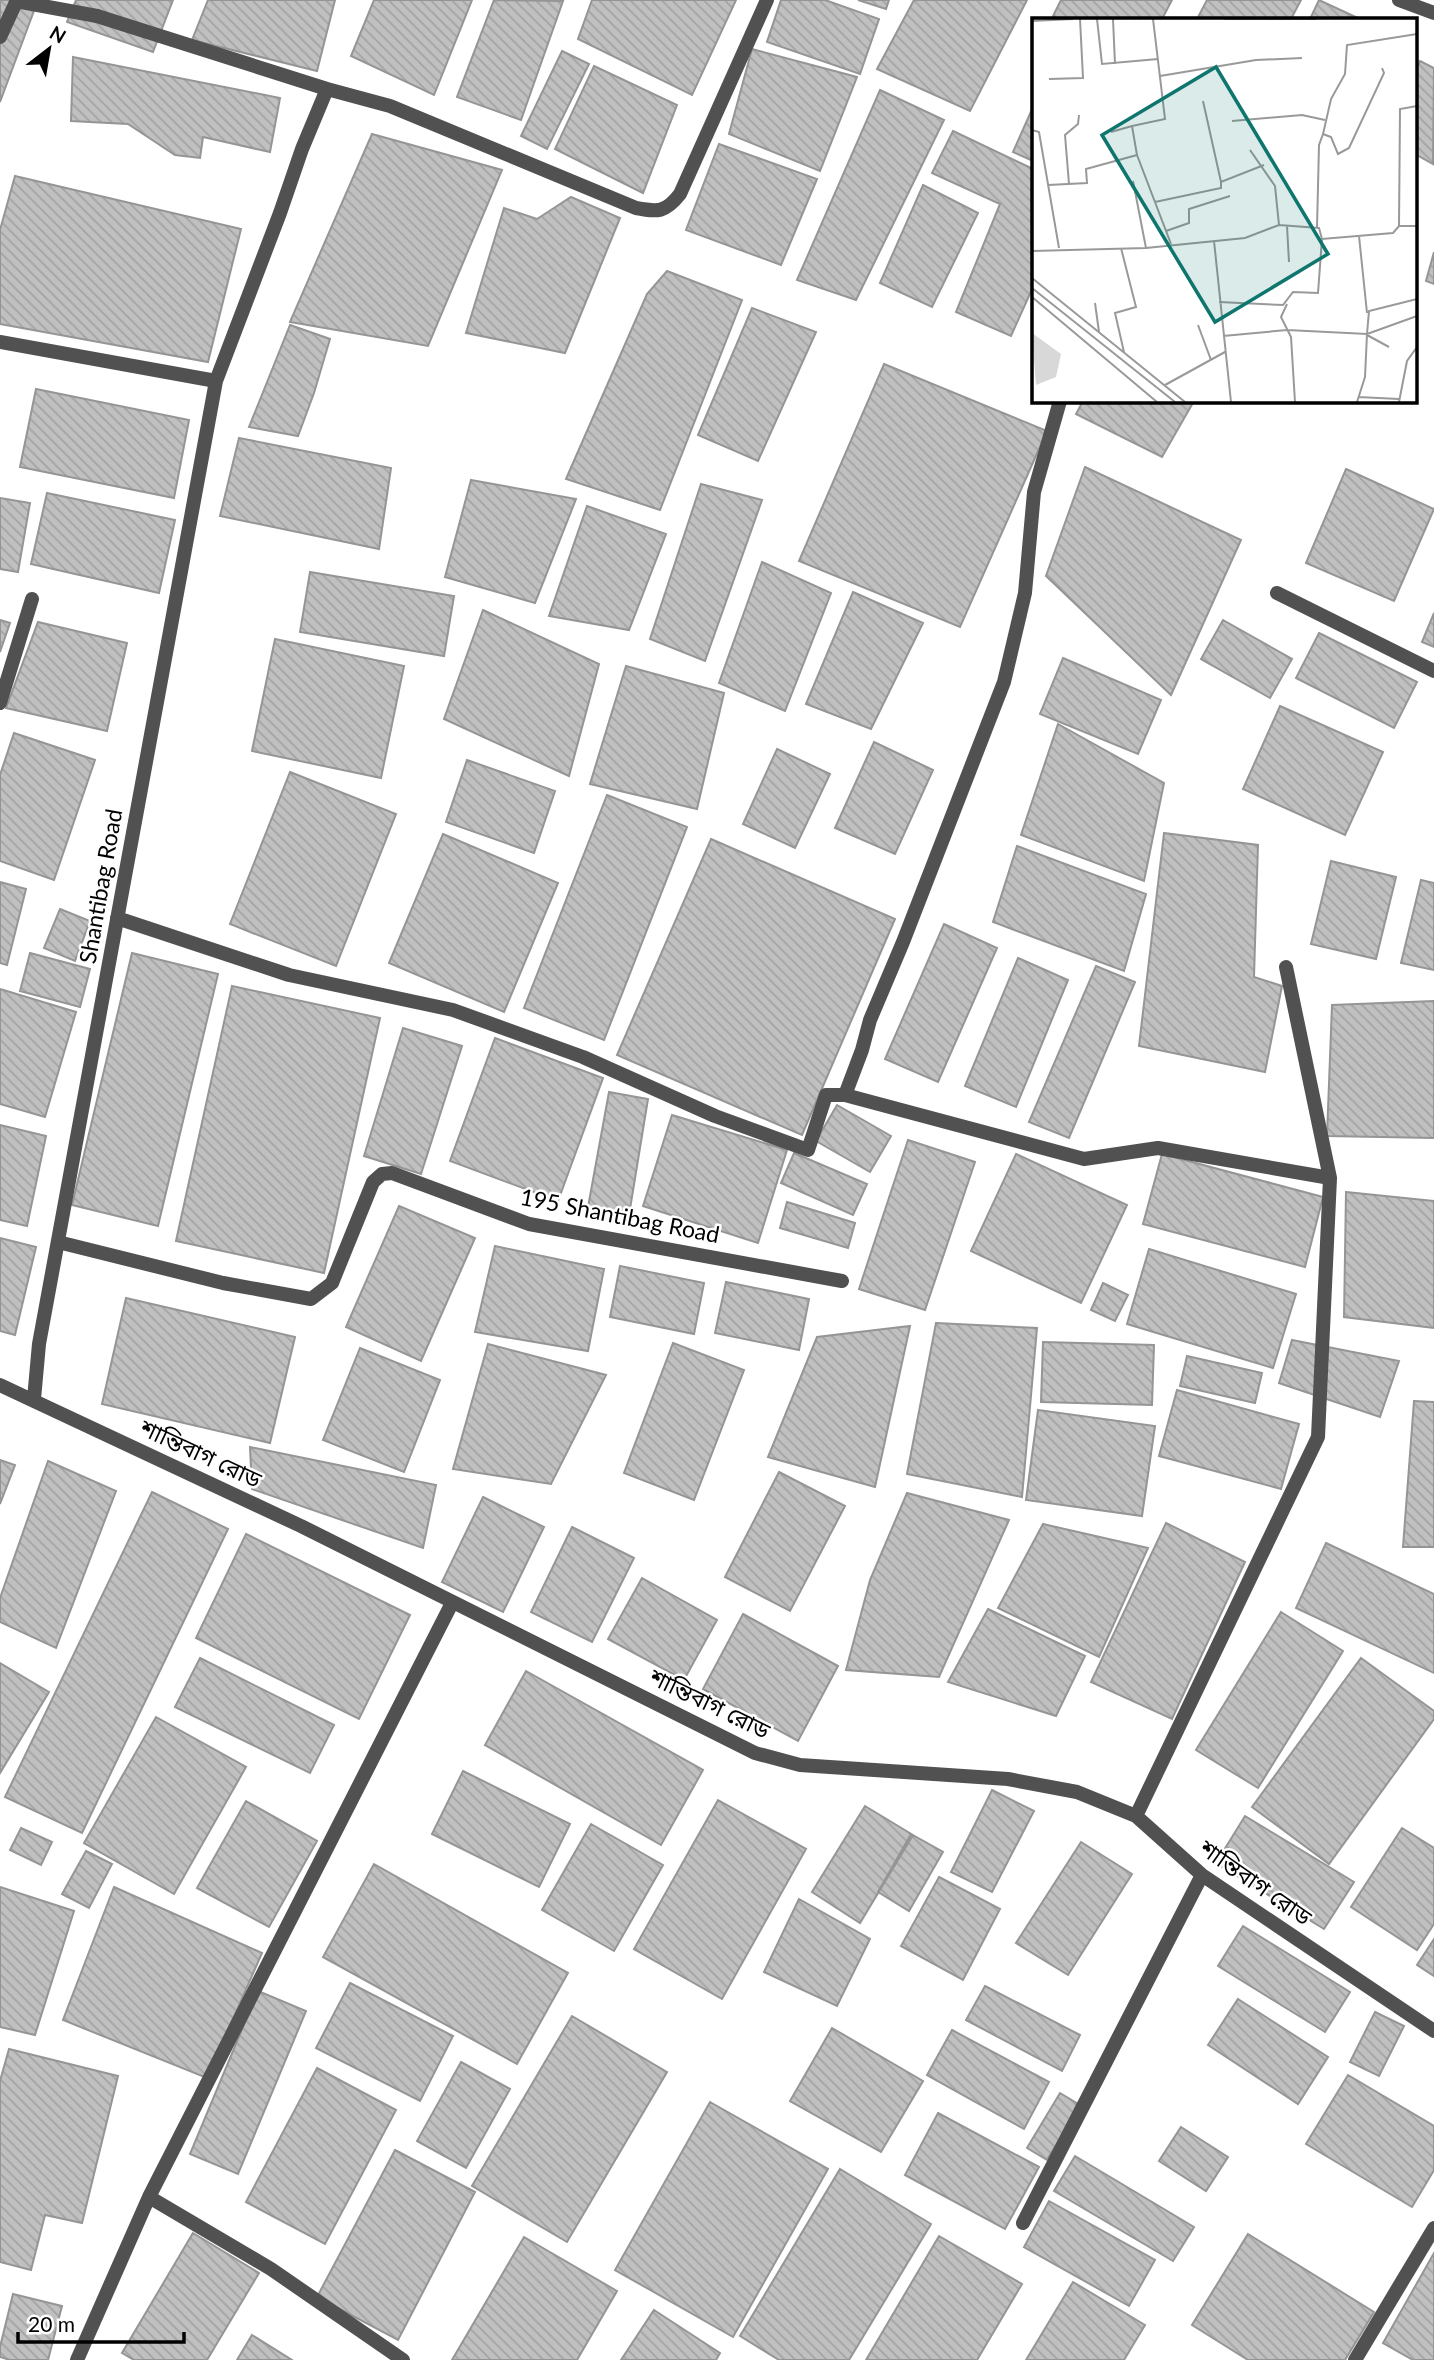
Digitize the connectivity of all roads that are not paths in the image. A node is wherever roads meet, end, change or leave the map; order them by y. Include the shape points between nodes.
1 (767, 0) edge
2 (1399, 0) edge
3 (17, 1) edge
4 (1434, 13) edge
5 (0, 37) edge
6 (327, 89) junction
7 (0, 342) edge
8 (216, 382) junction
9 (1060, 402) edge
10 (1277, 593) dead end
11 (32, 599) dead end
12 (1434, 671) edge
13 (0, 703) edge
14 (117, 918) junction
15 (1286, 967) dead end
16 (845, 1095) junction
17 (1330, 1178) junction
18 (58, 1242) junction
19 (842, 1280) dead end
20 (0, 1385) edge
21 (34, 1399) junction
22 (452, 1603) junction
23 (1136, 1816) junction
24 (1202, 1875) junction
25 (1434, 2031) edge
26 (149, 2197) junction
27 (1023, 2223) dead end
28 (1434, 2228) edge
29 (77, 2360) edge
30 (403, 2360) edge
31 (1355, 2360) edge

1 - 6 street via 680,194 670,206 655,211 635,208 390,106
2 - 4 street
3 - 5 street
3 - 6 street via 97,16
6 - 8 street, Shantibag Road
7 - 8 street
8 - 14 street, Shantibag Road
9 - 16 street via 1034,492 1025,593 1004,682 870,1020
10 - 12 street
11 - 13 street
14 - 16 street via 289,975 453,1010 583,1057 715,1116 808,1150 826,1095
14 - 18 street, Shantibag Road
15 - 17 street
16 - 17 street via 1084,1159 1158,1147
17 - 23 street via 1318,1437
18 - 19 street, 195 Shantibag Road via 223,1283 311,1299 332,1283 373,1182 392,1173 529,1224
18 - 21 street, Shantibag Road
20 - 21 street, শান্তিবাগ রোড
21 - 22 street, শান্তিবাগ রোড
22 - 23 street, শান্তিবাগ রোড via 755,1753 800,1765 1008,1779 1077,1792
22 - 26 street
23 - 24 street, শান্তিবাগ রোড
24 - 25 street, শান্তিবাগ রোড
24 - 27 street
26 - 29 street
26 - 30 street via 271,2269
28 - 31 street

